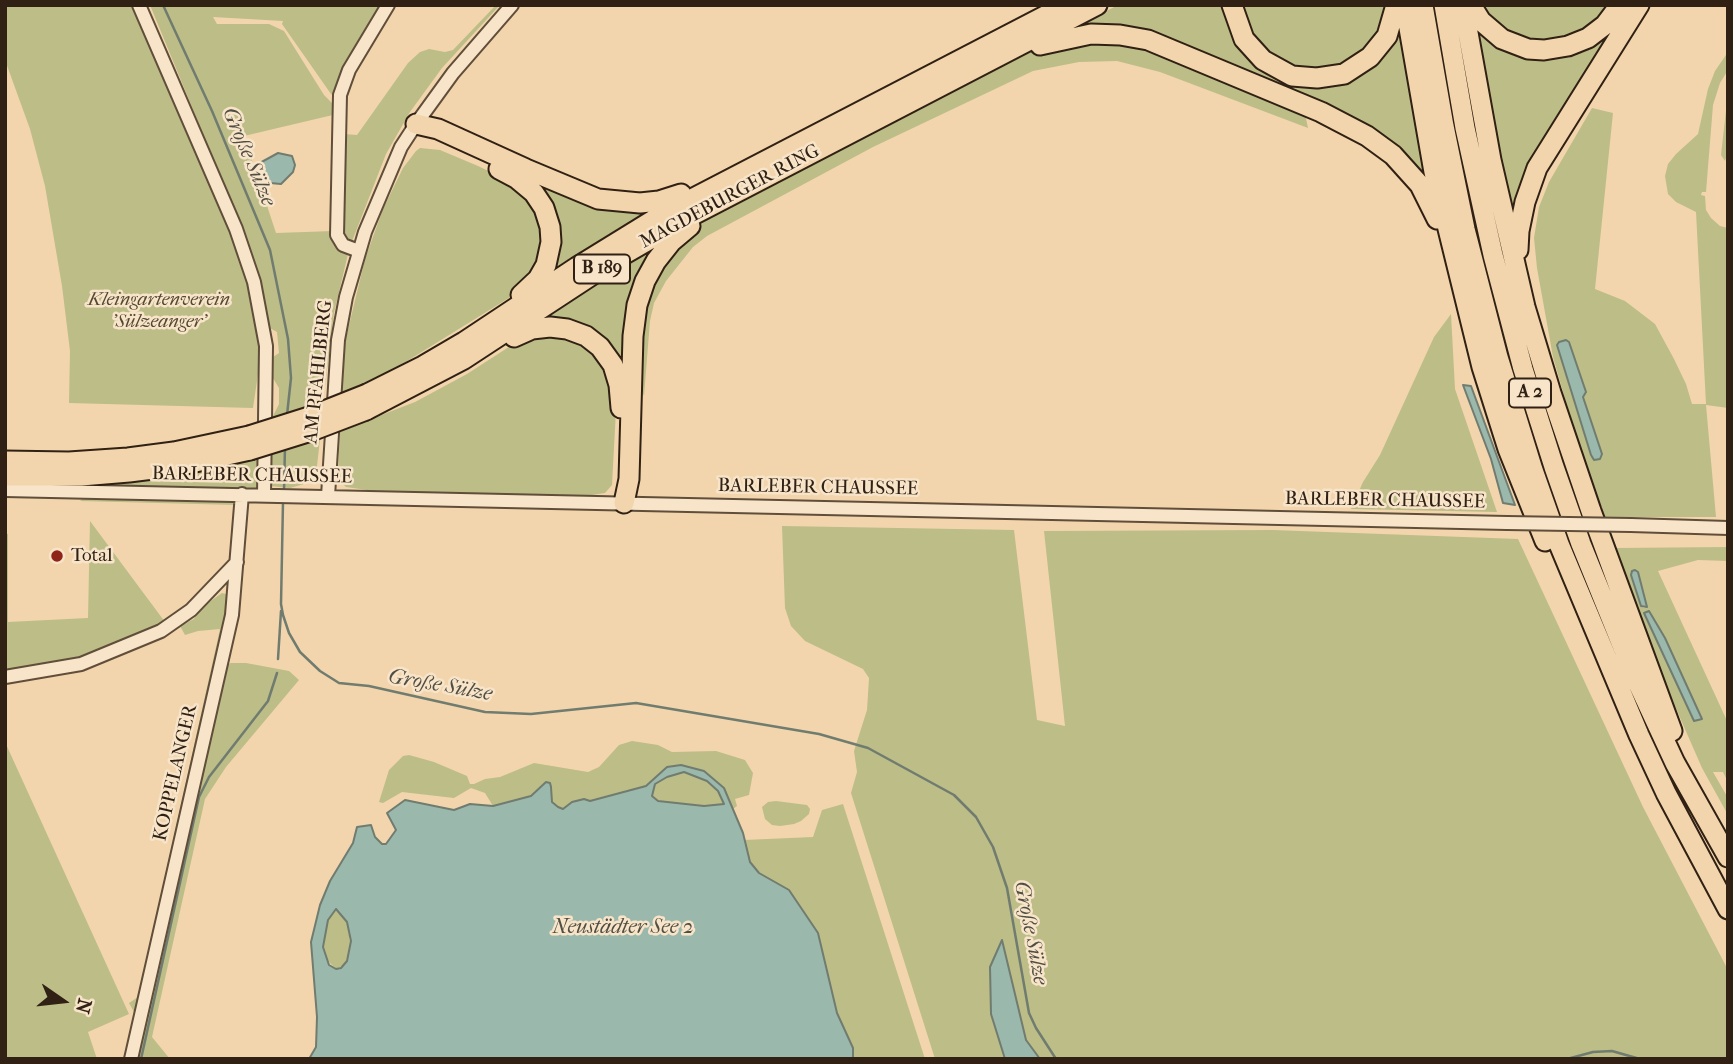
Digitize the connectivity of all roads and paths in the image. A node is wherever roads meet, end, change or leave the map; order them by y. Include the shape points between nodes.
1 (139, 5) edge
2 (388, 5) edge
3 (512, 5) edge
4 (1040, 5) edge
5 (1066, 5) edge
6 (1097, 5) edge
7 (1232, 5) edge
8 (1396, 5) edge
9 (1405, 5) edge
10 (1423, 5) edge
11 (1444, 5) edge
12 (1463, 5) edge
13 (1471, 5) edge
14 (1620, 5) edge
15 (1639, 5) edge
16 (983, 56) junction
17 (416, 124) junction
18 (744, 179) junction
19 (359, 251) junction
20 (1455, 261) junction
21 (1525, 307) junction
22 (482, 331) junction
23 (464, 359) junction
24 (367, 402) junction
25 (249, 443) junction
26 (5, 454) edge
27 (5, 461) edge
28 (30, 462) junction
29 (5, 476) edge
30 (5, 490) edge
31 (242, 494) junction
32 (271, 495) junction
33 (328, 496) junction
34 (624, 503) junction
35 (1728, 528) edge
36 (237, 562) junction
37 (1573, 579) junction
38 (5, 677) edge
39 (1675, 763) junction
40 (1728, 857) edge
41 (1728, 909) edge
42 (131, 1059) edge

1 - 32 street via 236,229 254,282 266,346
2 - 19 street via 349,70 340,95 338,236 344,246
3 - 17 street, AM PFAHLBERG
4 - 16 highway
5 - 16 highway, MAGDEBURGER RING / B 189
6 - 16 highway, MAGDEBURGER RING / B 189
7 - 8 highway via 1244,38 1262,61 1292,76 1317,78 1344,74 1370,57 1387,36
9 - 20 highway
10 - 37 highway, A 2 via 1452,170 1486,312 1529,459
11 - 39 highway, A 2 via 1482,210 1538,419 1586,556
12 - 21 highway via 1491,160
13 - 14 highway via 1502,39 1544,50 1588,38
15 - 21 highway via 1533,176 1518,239
16 - 18 highway, MAGDEBURGER RING / B 189
16 - 20 highway via 1091,34 1130,36 1181,52 1321,112 1360,132 1400,162 1424,191
17 - 18 highway via 612,202 659,201 732,169
17 - 19 street, AM PFAHLBERG via 383,186
17 - 22 highway via 432,139 516,178 540,200 549,222 551,242 542,272 527,291 489,318
18 - 22 highway, MAGDEBURGER RING / B 189 via 646,224
18 - 23 highway, MAGDEBURGER RING / B 189
18 - 34 highway via 736,200 671,242 642,288 634,328 629,480
19 - 33 street, AM PFAHLBERG via 338,340
20 - 37 highway via 1489,394 1512,460 1543,538
21 - 39 highway via 1587,498 1671,725
22 - 24 highway, MAGDEBURGER RING / B 189
23 - 24 highway, MAGDEBURGER RING / B 189 via 416,386
23 - 34 highway via 475,361 519,334 543,327 575,331 600,347 613,365 619,385 618,478
24 - 25 highway, MAGDEBURGER RING / B 189, bridge via 309,417
25 - 28 highway, MAGDEBURGER RING / B 189 via 128,458
25 - 29 highway, MAGDEBURGER RING / B 189 via 177,466 69,476
26 - 28 highway
27 - 28 highway, MAGDEBURGER RING / B 189
30 - 31 street, BARLEBER CHAUSSEE
31 - 32 street, BARLEBER CHAUSSEE
31 - 36 street, KOPPELANGER
32 - 33 street, BARLEBER CHAUSSEE
33 - 34 street, BARLEBER CHAUSSEE
34 - 35 street, BARLEBER CHAUSSEE, bridge
36 - 38 street via 191,610 161,631 81,664
36 - 42 street, KOPPELANGER via 232,615
37 - 41 highway, A 2 via 1639,735
39 - 40 highway, A 2

